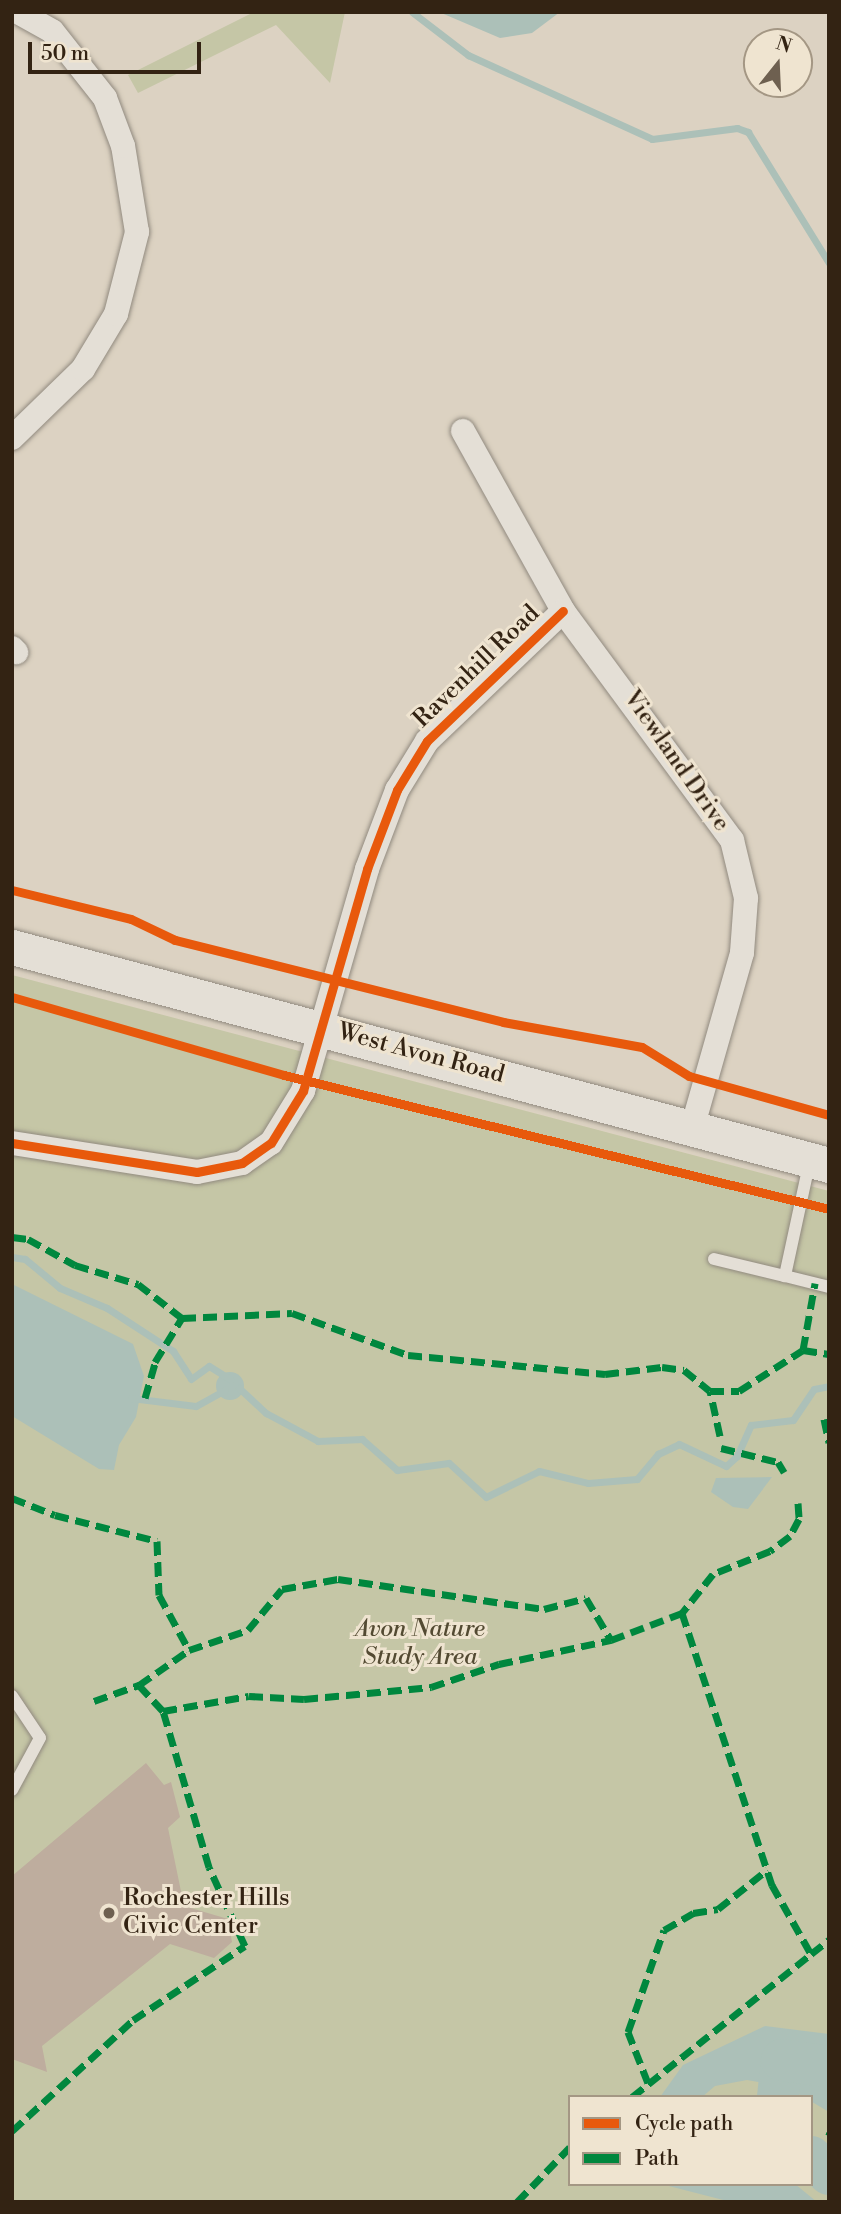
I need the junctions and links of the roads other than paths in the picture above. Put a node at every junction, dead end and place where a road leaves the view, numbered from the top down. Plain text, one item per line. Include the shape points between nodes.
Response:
1 (18, 12) edge
2 (463, 431) dead end
3 (12, 438) edge
4 (563, 611) junction
5 (12, 947) edge
6 (321, 1027) junction
7 (692, 1129) junction
8 (12, 1143) edge
9 (819, 1163) edge
10 (714, 1259) dead end
11 (785, 1276) junction
12 (829, 1287) edge
13 (12, 1696) edge
14 (12, 1790) edge

1 - 3 street via 52,31 106,98 129,170 137,233 116,314 83,369
2 - 4 street, Viewland Drive
4 - 6 street, Ravenhill Road via 443,724 397,790
4 - 7 street, Viewland Drive via 732,840 746,898 742,953
5 - 6 street, West Avon Road
6 - 7 street, West Avon Road
6 - 8 street, Ravenhill Road via 294,1110 271,1143 242,1163 179,1171
7 - 9 street, West Avon Road
9 - 11 lane
10 - 11 lane
11 - 12 lane
13 - 14 lane via 40,1738

